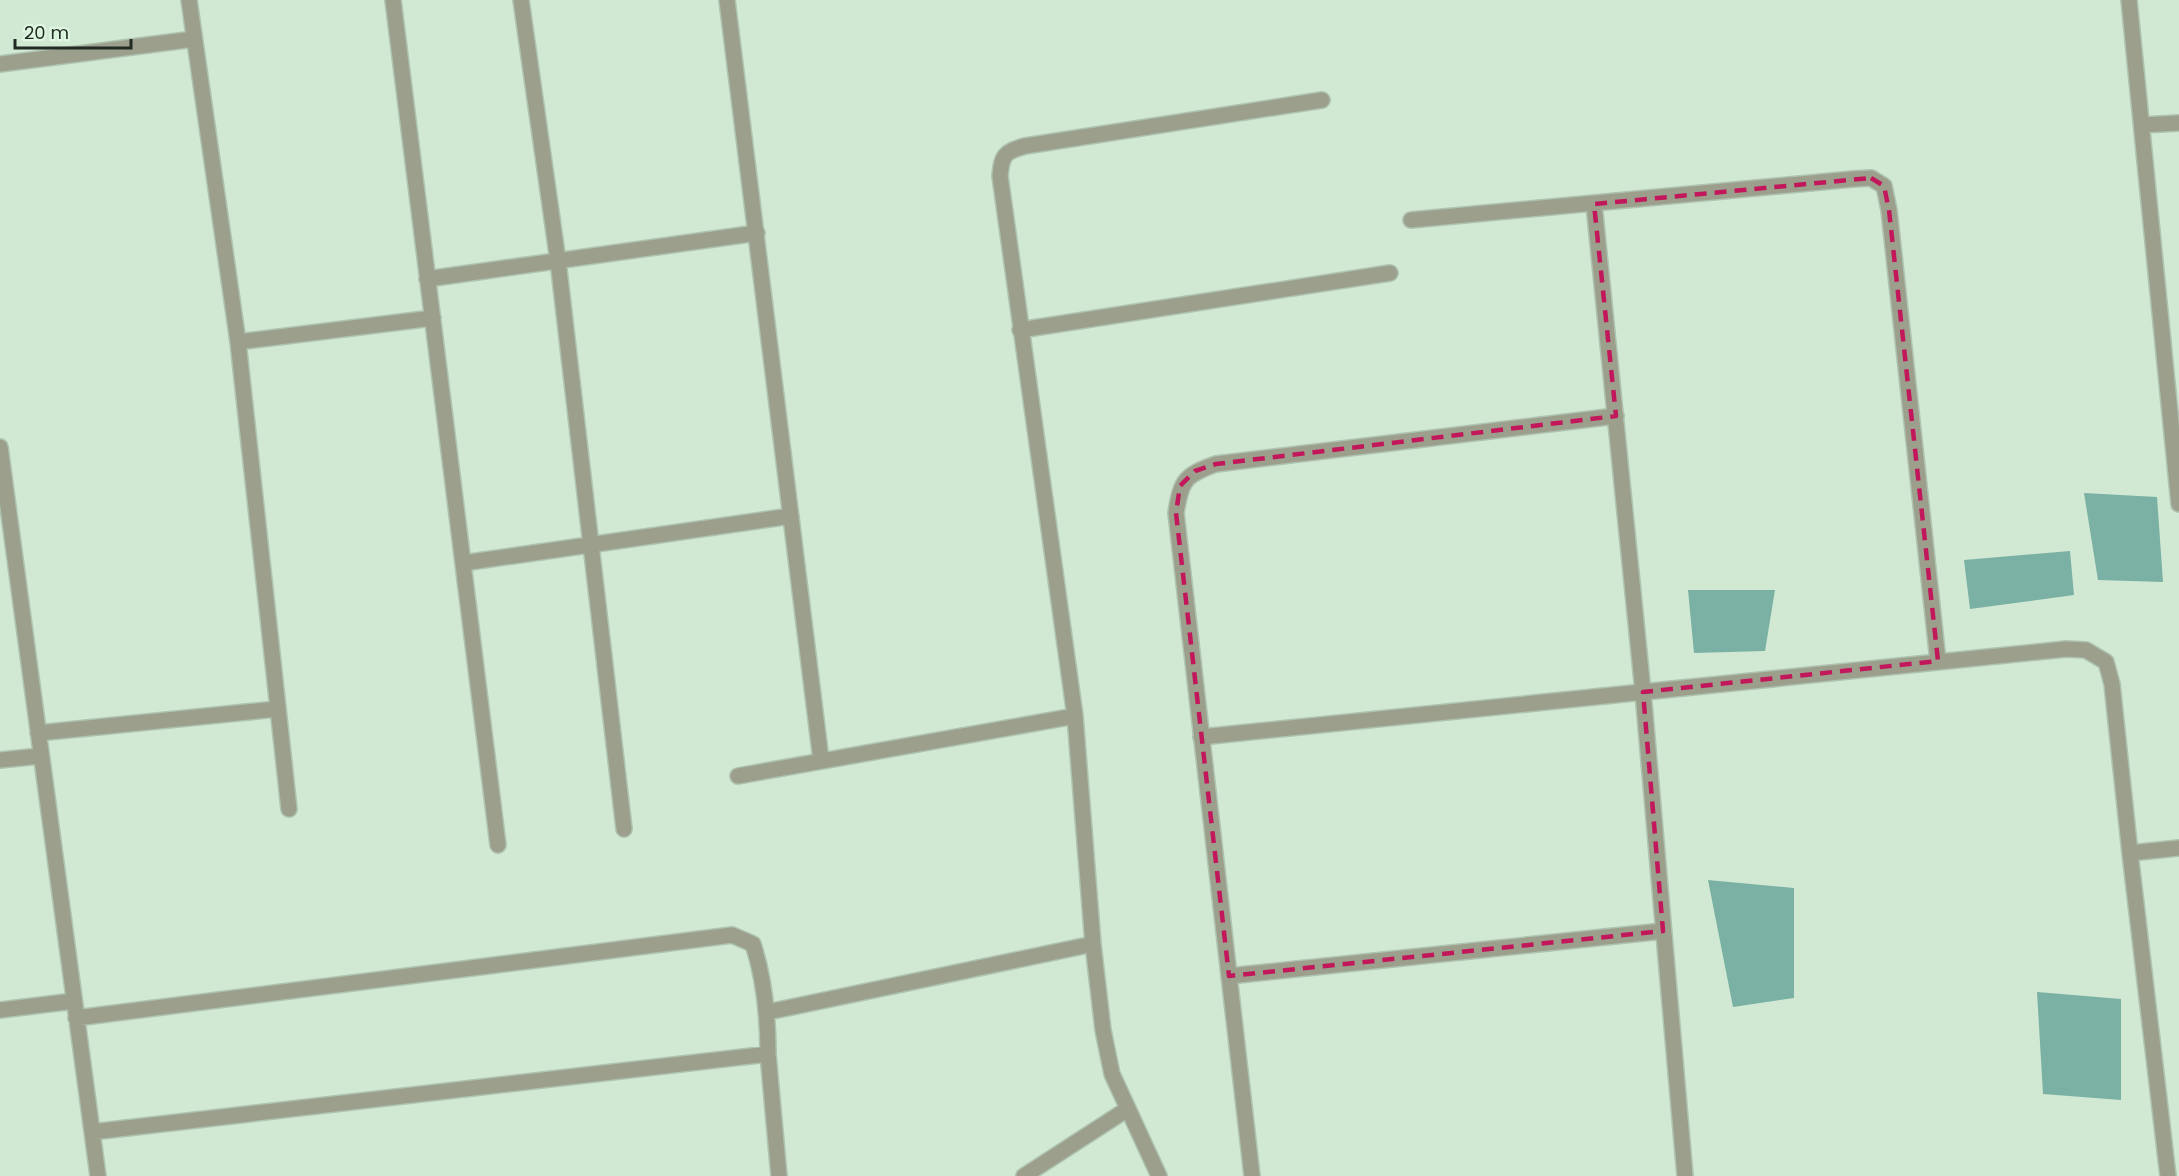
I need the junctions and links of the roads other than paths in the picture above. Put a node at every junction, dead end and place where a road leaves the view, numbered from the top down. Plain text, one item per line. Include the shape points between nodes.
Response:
1 (189, 0) edge
2 (393, 0) edge
3 (521, 0) edge
4 (727, 0) edge
5 (2129, 0) edge
6 (194, 39) junction
7 (0, 64) edge
8 (1322, 100) dead end
9 (2179, 123) edge
10 (2142, 124) junction
11 (1594, 204) junction
12 (1411, 220) dead end
13 (757, 233) junction
14 (558, 261) junction
15 (1390, 273) dead end
16 (428, 279) junction
17 (433, 318) junction
18 (1020, 330) junction
19 (238, 342) junction
20 (1616, 416) junction
21 (0, 447) edge
22 (2179, 504) edge
23 (791, 516) junction
24 (591, 545) junction
25 (463, 563) junction
26 (1938, 661) junction
27 (1643, 692) junction
28 (277, 709) junction
29 (1076, 716) junction
30 (38, 733) junction
31 (1201, 737) junction
32 (40, 756) junction
33 (0, 760) edge
34 (821, 760) junction
35 (738, 776) dead end
36 (289, 809) dead end
37 (624, 829) dead end
38 (498, 845) dead end
39 (2179, 848) edge
40 (2130, 853) junction
41 (1664, 931) junction
42 (1093, 944) junction
43 (1229, 976) junction
44 (74, 1001) junction
45 (0, 1010) edge
46 (768, 1011) junction
47 (76, 1018) junction
48 (768, 1054) junction
49 (1126, 1110) junction
50 (92, 1132) junction
51 (98, 1176) edge
52 (779, 1176) edge
53 (1024, 1176) edge
54 (1159, 1176) edge
55 (1252, 1176) edge
56 (1685, 1176) edge
57 (2168, 1176) edge

1 - 6 street
2 - 16 street
3 - 14 street
4 - 13 street
5 - 10 street
6 - 7 street
6 - 19 street
8 - 18 street via 1010,150 1001,159 1000,176
9 - 10 street
10 - 22 street
11 - 12 street
11 - 20 street
11 - 26 street via 1853,179 1871,178 1884,186
13 - 14 street
13 - 23 street
14 - 16 street
14 - 24 street
15 - 18 street
16 - 17 street
17 - 19 street
17 - 25 street
18 - 29 street
19 - 28 street
20 - 27 street
20 - 31 street via 1216,464 1195,471 1180,486 1176,513
21 - 30 street
23 - 24 street
23 - 34 street
24 - 25 street
24 - 37 street
25 - 38 street
26 - 27 street
26 - 40 street via 2066,649 2086,650 2106,662 2112,684
27 - 31 street
27 - 41 street
28 - 30 street
28 - 36 street
29 - 34 street
29 - 42 street
30 - 32 street
31 - 43 street
32 - 33 street
32 - 44 street
34 - 35 street
39 - 40 street
40 - 57 street
41 - 43 street
41 - 56 street
42 - 46 street
42 - 49 street via 1103,1030 1112,1074
43 - 55 street
44 - 45 street
44 - 47 street
46 - 47 street via 753,945 732,935
46 - 48 street
47 - 50 street
48 - 50 street
48 - 52 street
49 - 53 street
49 - 54 street
50 - 51 street

